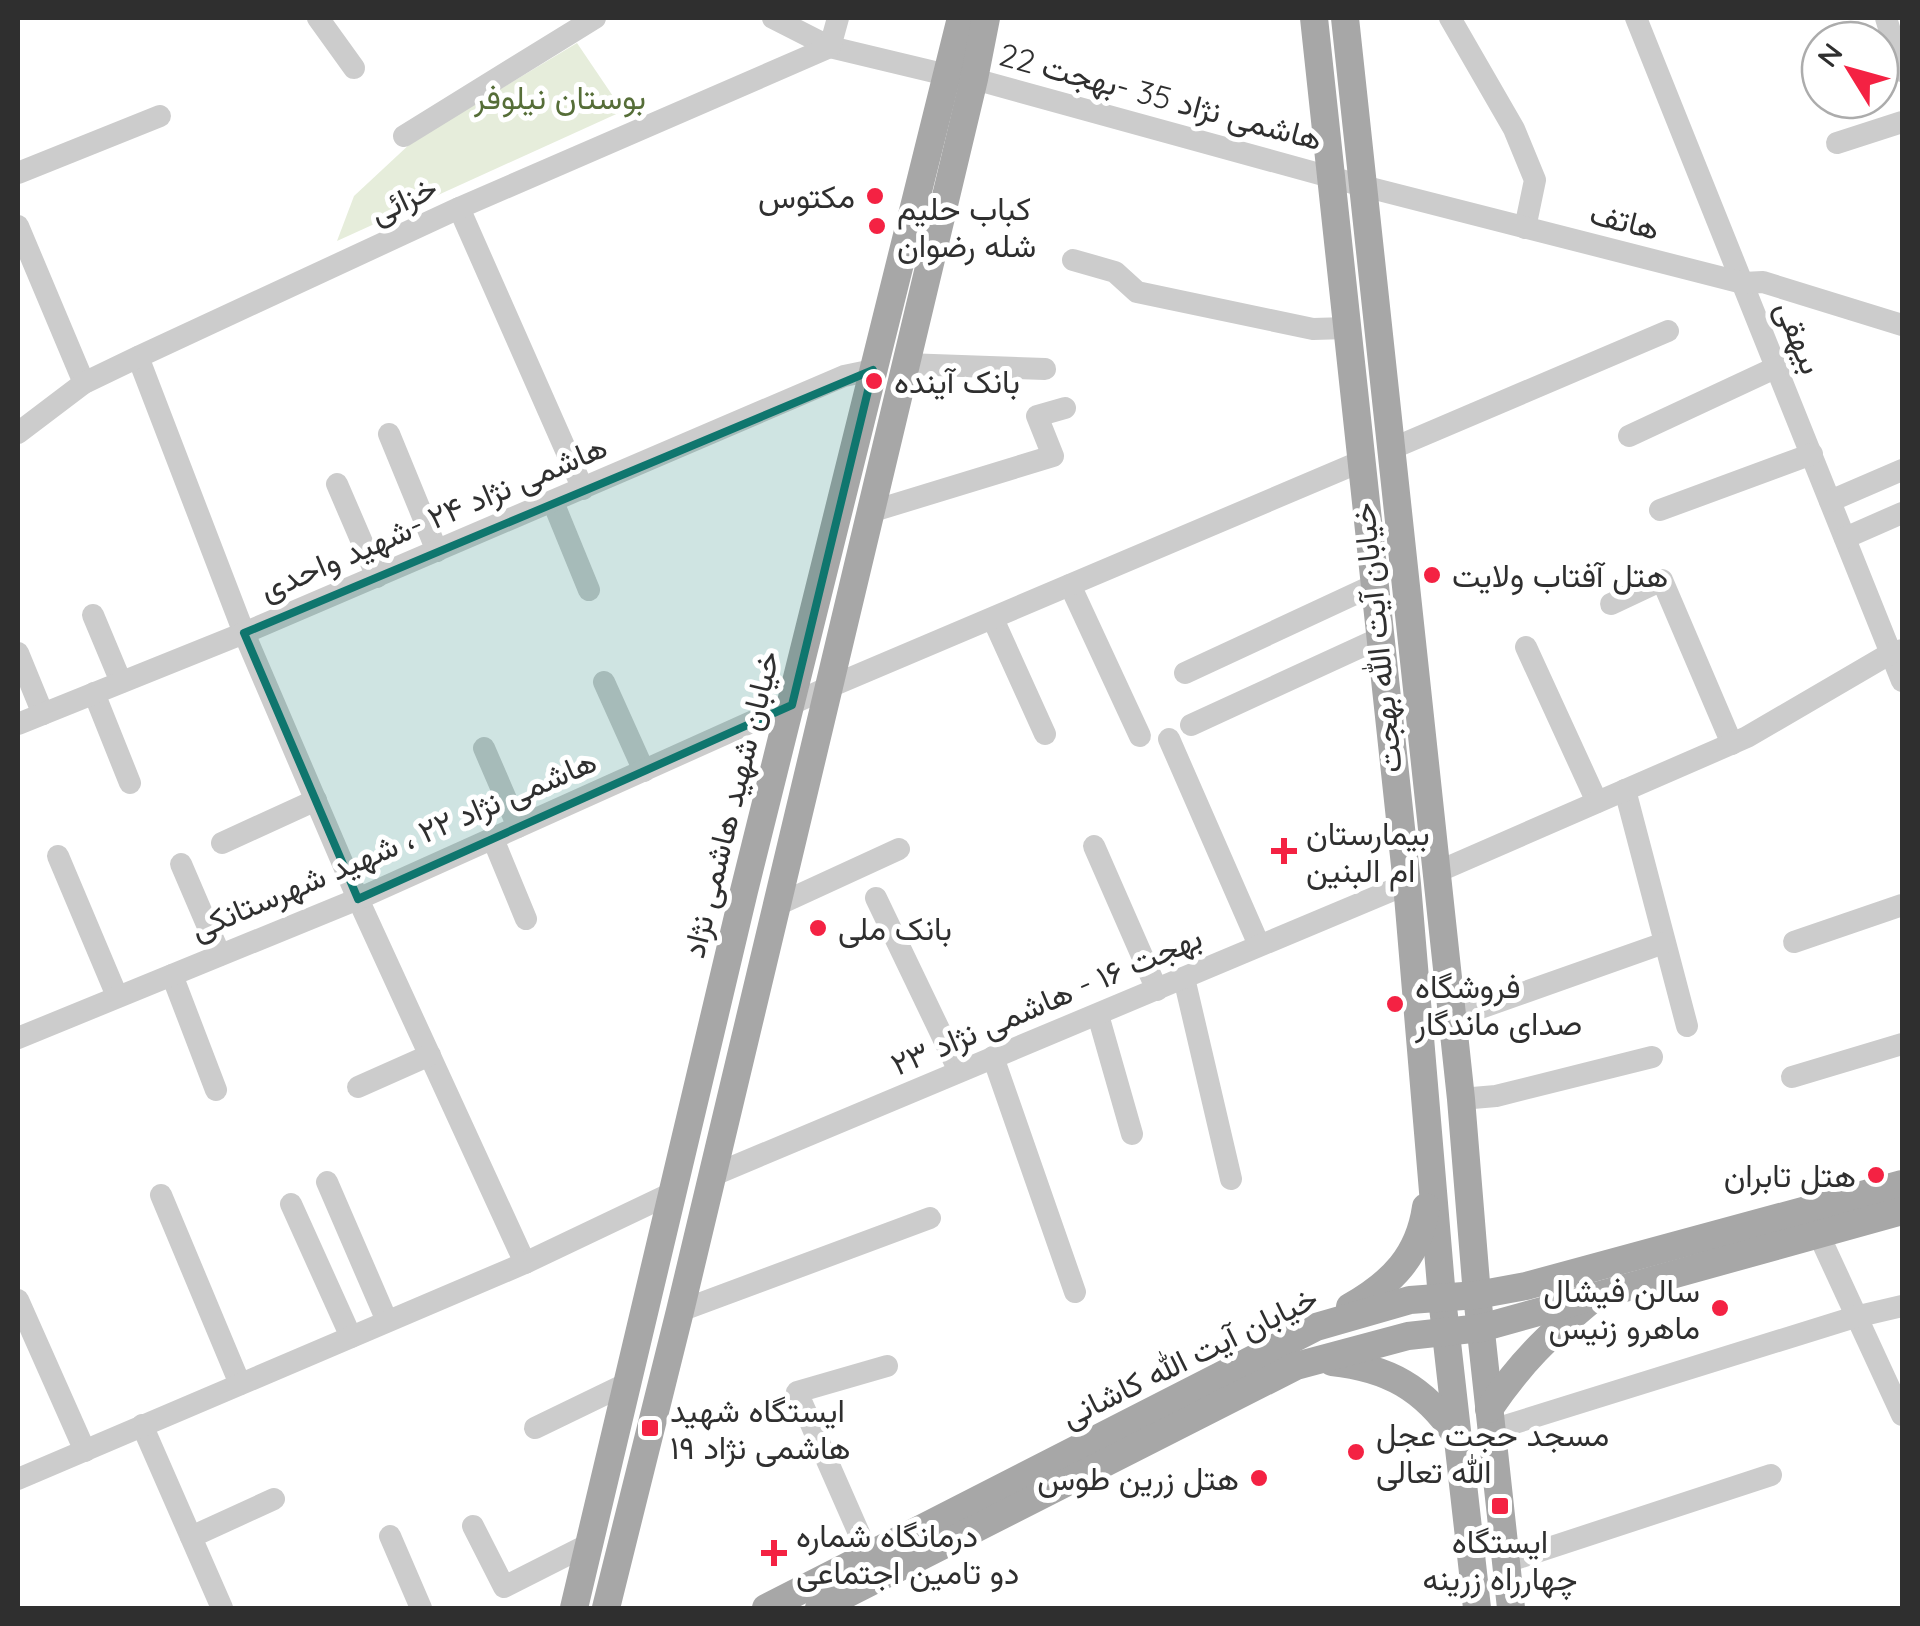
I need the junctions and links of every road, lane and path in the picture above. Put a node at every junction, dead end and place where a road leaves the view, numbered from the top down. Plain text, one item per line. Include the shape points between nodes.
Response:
1 (318, 18) edge
2 (596, 18) edge
3 (773, 18) edge
4 (838, 18) edge
5 (961, 18) edge
6 (986, 18) edge
7 (1314, 18) edge
8 (1345, 18) edge
9 (1450, 18) edge
10 (1636, 18) edge
11 (1886, 18) edge
12 (830, 47) junction
13 (354, 68) dead end
14 (1902, 71) edge
15 (961, 77) junction
16 (160, 116) dead end
17 (1902, 122) edge
18 (404, 136) dead end
19 (1837, 143) dead end
20 (18, 173) edge
21 (1331, 177) junction
22 (1363, 186) junction
23 (459, 208) junction
24 (18, 226) edge
25 (1525, 228) junction
26 (1073, 260) dead end
27 (27, 277) edge
28 (1743, 283) junction
29 (1902, 325) edge
30 (1347, 328) junction
31 (1668, 332) dead end
32 (138, 357) junction
33 (906, 364) junction
34 (1777, 368) junction
35 (1045, 369) dead end
36 (873, 370) junction
37 (84, 383) junction
38 (1066, 408) dead end
39 (18, 433) edge
40 (389, 434) dead end
41 (1629, 436) dead end
42 (1391, 449) junction
43 (1812, 454) junction
44 (1362, 461) junction
45 (1902, 470) edge
46 (337, 484) dead end
47 (584, 489) junction
48 (1830, 501) junction
49 (552, 502) junction
50 (1660, 510) dead end
51 (870, 512) junction
52 (1902, 513) edge
53 (1845, 538) junction
54 (438, 551) junction
55 (377, 576) junction
56 (1070, 585) junction
57 (1372, 586) junction
58 (589, 590) dead end
59 (1611, 604) dead end
60 (92, 616) dead end
61 (993, 619) junction
62 (244, 633) junction
63 (1378, 639) junction
64 (1526, 647) dead end
65 (1897, 651) edge
66 (18, 653) edge
67 (1185, 673) dead end
68 (1902, 681) edge
69 (120, 682) junction
70 (604, 682) dead end
71 (827, 688) junction
72 (94, 693) junction
73 (792, 705) junction
74 (43, 714) junction
75 (18, 724) edge
76 (1191, 725) dead end
77 (1045, 734) dead end
78 (1140, 736) dead end
79 (1169, 739) dead end
80 (1732, 744) junction
81 (484, 748) dead end
82 (644, 771) junction
83 (130, 783) dead end
84 (1625, 790) junction
85 (316, 800) junction
86 (1597, 802) junction
87 (518, 827) junction
88 (494, 838) junction
89 (222, 843) dead end
90 (1094, 846) dead end
91 (899, 848) dead end
92 (58, 856) dead end
93 (181, 864) dead end
94 (1437, 872) junction
95 (1406, 884) junction
96 (876, 898) dead end
97 (358, 899) junction
98 (1902, 904) edge
99 (775, 906) junction
100 (526, 919) dead end
101 (1794, 942) dead end
102 (1664, 944) junction
103 (1259, 945) junction
104 (220, 955) junction
105 (172, 975) junction
106 (1184, 978) junction
107 (1158, 990) junction
108 (117, 996) junction
109 (1098, 1014) junction
110 (1452, 1018) junction
111 (1686, 1026) dead end
112 (18, 1037) edge
113 (1902, 1044) edge
114 (430, 1055) junction
115 (993, 1057) junction
116 (1652, 1057) dead end
117 (960, 1071) junction
118 (1792, 1077) dead end
119 (358, 1087) dead end
120 (216, 1090) dead end
121 (1461, 1100) junction
122 (1132, 1134) dead end
123 (1431, 1161) junction
124 (710, 1176) junction
125 (1231, 1180) dead end
126 (327, 1182) dead end
127 (1902, 1184) edge
128 (672, 1192) junction
129 (161, 1195) dead end
130 (291, 1204) dead end
131 (1902, 1210) edge
132 (930, 1218) dead end
133 (1818, 1234) junction
134 (524, 1263) junction
135 (1075, 1292) dead end
136 (1477, 1294) junction
137 (1597, 1296) junction
138 (1442, 1298) junction
139 (18, 1300) edge
140 (1902, 1306) edge
141 (680, 1311) junction
142 (1855, 1317) junction
143 (388, 1321) junction
144 (1316, 1327) junction
145 (1481, 1328) junction
146 (1447, 1330) junction
147 (350, 1337) junction
148 (887, 1366) dead end
149 (1296, 1366) junction
150 (628, 1382) junction
151 (240, 1384) junction
152 (1902, 1415) edge
153 (1491, 1419) junction
154 (142, 1425) junction
155 (536, 1428) dead end
156 (1456, 1435) junction
157 (85, 1451) junction
158 (1770, 1475) dead end
159 (18, 1479) edge
160 (274, 1499) dead end
161 (473, 1526) dead end
162 (390, 1536) dead end
163 (191, 1537) junction
164 (591, 1543) junction
165 (869, 1556) junction
166 (1506, 1562) junction
167 (222, 1608) edge
168 (421, 1608) edge
169 (574, 1608) edge
170 (606, 1608) edge
171 (766, 1608) edge
172 (819, 1608) edge
173 (1477, 1608) edge
174 (1511, 1608) edge

1 - 13 street
2 - 18 street
3 - 12 street, هاشمی نژاد 35 -بهجت 22
4 - 12 street
5 - 15 main road, خیابان شهید هاشمی نژاد
6 - 15 main road
7 - 21 main road, خیابان آیت الله بهجت
8 - 22 main road, خیابان آیت الله بهجت
9 - 25 street via 1514,129 1535,180
10 - 28 street, بیهقی
11 - 14 street
12 - 15 street, هاشمی نژاد 35 -بهجت 22
12 - 23 street, خزائی
15 - 21 street, هاشمی نژاد 35 -بهجت 22
15 - 33 main road, خیابان شهید هاشمی نژاد
15 - 36 main road, خیابان شهید هاشمی نژاد
16 - 20 street
17 - 19 street
21 - 22 street, هاتف
21 - 30 main road, خیابان آیت الله بهجت
22 - 25 street, هاتف
22 - 42 main road, خیابان آیت الله بهجت
23 - 32 street, خزائی
23 - 47 street
24 - 27 street
25 - 28 street, هاتف
26 - 30 street via 1114,272 1136,292 1313,329
27 - 37 street
28 - 29 street, هاتف via 1762,282
28 - 34 street, بیهقی
30 - 44 main road, خیابان آیت الله بهجت
31 - 42 street
32 - 37 street, خزائی
32 - 62 street
33 - 35 street
33 - 51 main road, خیابان شهید هاشمی نژاد
34 - 41 street
34 - 43 street, بیهقی
36 - 47 street, هاشمی نژاد ۲۴ -شهید واحدی via 844,376
36 - 73 main road, خیابان شهید هاشمی نژاد
37 - 39 street, خزائی
38 - 51 street via 1038,416 1053,456
40 - 54 street
42 - 94 main road, خیابان آیت الله بهجت
43 - 48 street, بیهقی
43 - 50 street
44 - 56 street, هاشمی نژاد ۲۲ ، شهید شهرستانکی
44 - 57 main road, خیابان آیت الله بهجت
45 - 48 street
46 - 55 street
47 - 49 street, هاشمی نژاد ۲۴ -شهید واحدی
48 - 53 street, بیهقی
49 - 54 street, هاشمی نژاد ۲۴ -شهید واحدی
49 - 58 street
51 - 71 main road, خیابان شهید هاشمی نژاد
52 - 53 street
53 - 65 street, بیهقی
54 - 55 street, هاشمی نژاد ۲۴ -شهید واحدی
55 - 62 street, هاشمی نژاد ۲۴ -شهید واحدی
56 - 61 street, هاشمی نژاد ۲۲ ، شهید شهرستانکی
56 - 78 street
57 - 63 main road, خیابان آیت الله بهجت
57 - 67 street
59 - 80 street via 1662,580
60 - 69 street
61 - 71 street, هاشمی نژاد ۲۲ ، شهید شهرستانکی
61 - 77 street
62 - 69 street, هاشمی نژاد ۲۴ -شهید واحدی
62 - 85 street
63 - 76 street
63 - 95 main road, خیابان آیت الله بهجت
64 - 86 street
65 - 68 street, بیهقی
65 - 80 street
66 - 74 street
69 - 72 street, هاشمی نژاد ۲۴ -شهید واحدی
70 - 82 street
71 - 73 street, هاشمی نژاد ۲۲ ، شهید شهرستانکی
71 - 99 main road, خیابان شهید هاشمی نژاد
72 - 74 street, هاشمی نژاد ۲۴ -شهید واحدی
72 - 83 street
73 - 82 street, هاشمی نژاد ۲۲ ، شهید شهرستانکی
73 - 128 main road, خیابان شهید هاشمی نژاد
74 - 75 street, هاشمی نژاد ۲۴ -شهید واحدی
79 - 103 street
80 - 84 street
81 - 87 street
82 - 87 street, هاشمی نژاد ۲۲ ، شهید شهرستانکی
84 - 86 street
84 - 102 street
85 - 89 street
85 - 97 street
86 - 94 street
87 - 88 street, هاشمی نژاد ۲۲ ، شهید شهرستانکی
88 - 97 street, هاشمی نژاد ۲۲ ، شهید شهرستانکی
88 - 100 street
90 - 107 street
91 - 99 street
92 - 108 street
93 - 104 street
94 - 110 main road, خیابان آیت الله بهجت
95 - 103 street, بهجت ۱۶ - هاشمی نژاد ۲۳
95 - 123 main road, خیابان آیت الله بهجت
96 - 117 street
97 - 104 street, هاشمی نژاد ۲۲ ، شهید شهرستانکی
97 - 114 street
98 - 101 street
99 - 124 main road, خیابان شهید هاشمی نژاد
102 - 110 street
102 - 111 street
103 - 106 street, بهجت ۱۶ - هاشمی نژاد ۲۳
104 - 105 street, هاشمی نژاد ۲۲ ، شهید شهرستانکی
105 - 108 street, هاشمی نژاد ۲۲ ، شهید شهرستانکی
105 - 120 street
106 - 107 street, بهجت ۱۶ - هاشمی نژاد ۲۳
106 - 125 street
107 - 109 street, بهجت ۱۶ - هاشمی نژاد ۲۳
108 - 112 street, هاشمی نژاد ۲۲ ، شهید شهرستانکی
109 - 115 street, بهجت ۱۶ - هاشمی نژاد ۲۳
109 - 122 street
110 - 121 main road, خیابان آیت الله بهجت
113 - 118 street
114 - 119 street
114 - 134 street
115 - 117 street, بهجت ۱۶ - هاشمی نژاد ۲۳
115 - 135 street
116 - 121 street
117 - 124 street, بهجت ۱۶ - هاشمی نژاد ۲۳
121 - 136 main road, خیابان آیت الله بهجت
123 - 138 main road, خیابان آیت الله بهجت
123 - 144 main road via 1422,1229 1409,1259 1388,1282
124 - 141 main road, خیابان شهید هاشمی نژاد
126 - 143 street
127 - 136 main road, خیابان آیت الله کاشانی
128 - 134 street
128 - 150 main road, خیابان شهید هاشمی نژاد
129 - 151 street
130 - 147 street
131 - 133 main road, خیابان آیت الله کاشانی
132 - 141 street
133 - 137 main road, خیابان آیت الله کاشانی
133 - 142 street
134 - 143 street
136 - 138 main road, خیابان آیت الله کاشانی
136 - 145 main road, خیابان آیت الله بهجت
137 - 145 main road, خیابان آیت الله کاشانی
137 - 153 main road via 1518,1366
138 - 144 main road, خیابان آیت الله کاشانی via 1410,1300
138 - 146 main road, خیابان آیت الله بهجت
139 - 157 street
140 - 142 street
141 - 170 main road, خیابان شهید هاشمی نژاد
142 - 152 street
142 - 153 street
143 - 147 street
144 - 165 main road, خیابان آیت الله کاشانی
145 - 146 main road, خیابان آیت الله کاشانی
145 - 153 main road, خیابان آیت الله بهجت
146 - 149 main road, خیابان آیت الله کاشانی
146 - 156 main road, خیابان آیت الله بهجت
147 - 151 street
148 - 165 street via 798,1392
149 - 156 main road via 1367,1366 1412,1387
149 - 172 main road, خیابان آیت الله کاشانی
150 - 155 street
150 - 164 main road, خیابان شهید هاشمی نژاد
151 - 154 street
153 - 166 main road, خیابان آیت الله بهجت
154 - 157 street
154 - 163 street
156 - 173 main road, خیابان آیت الله بهجت
157 - 159 street
158 - 166 street
160 - 163 street
161 - 164 street via 504,1587
162 - 168 street
163 - 167 street
164 - 169 main road, خیابان شهید هاشمی نژاد
165 - 171 main road, خیابان آیت الله کاشانی
166 - 174 main road, خیابان آیت الله بهجت

